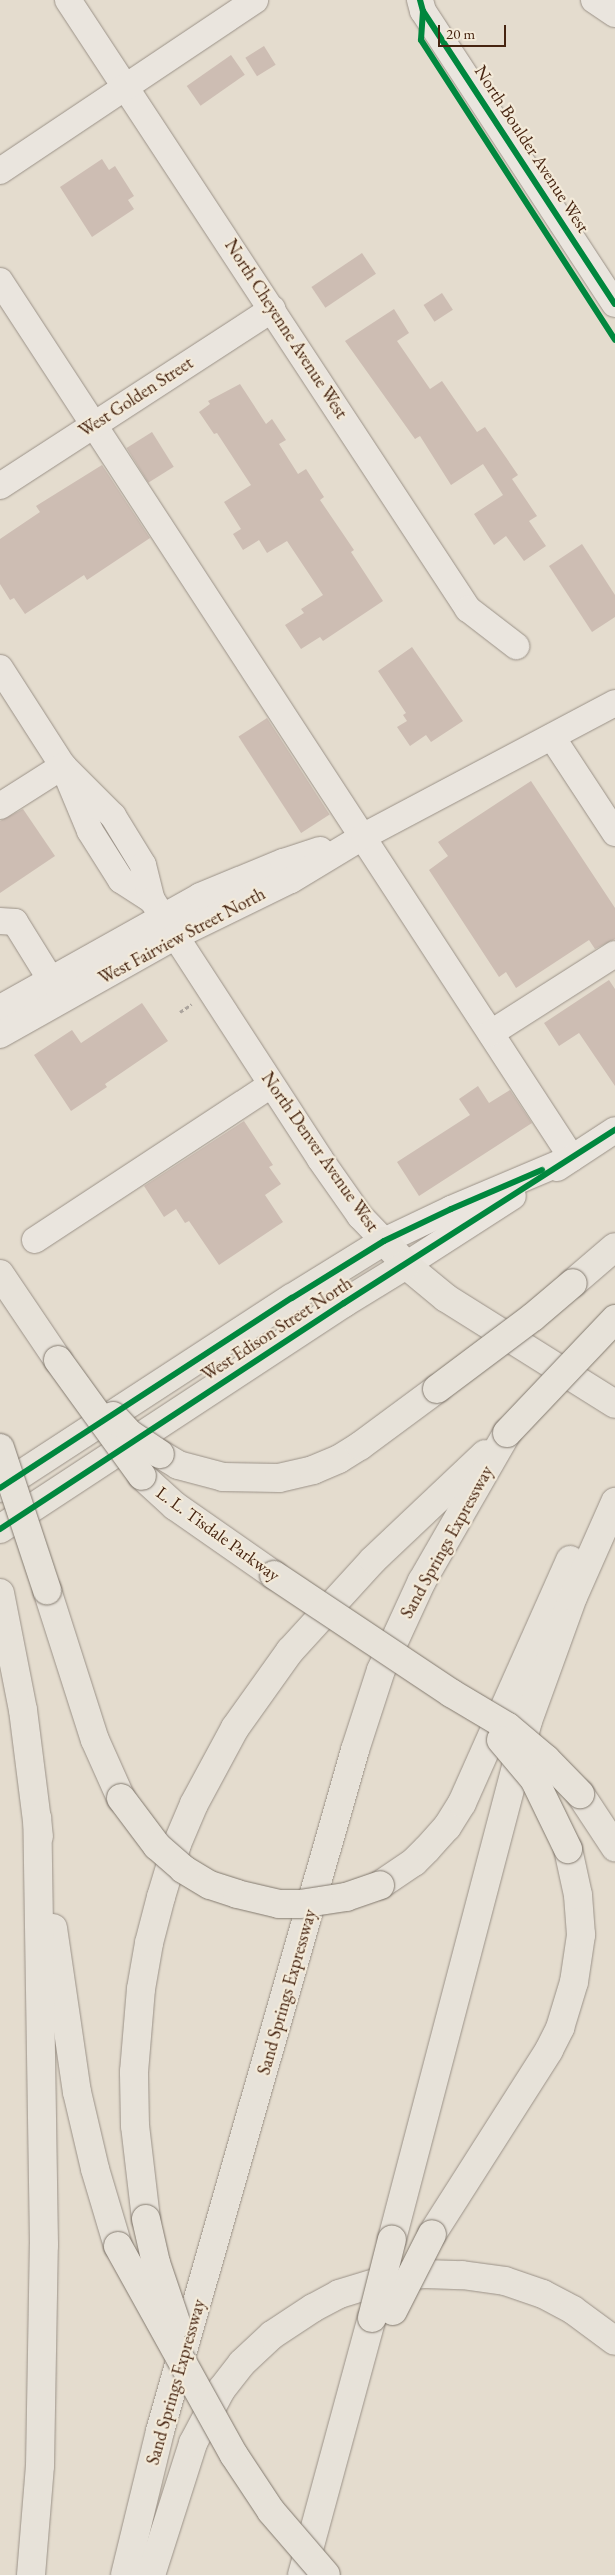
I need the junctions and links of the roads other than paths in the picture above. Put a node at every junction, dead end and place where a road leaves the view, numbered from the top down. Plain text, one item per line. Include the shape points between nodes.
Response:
1 (68, 0) edge
2 (255, 0) edge
3 (594, 0) edge
4 (419, 4) edge
5 (615, 14) edge
6 (127, 86) junction
7 (0, 171) edge
8 (0, 281) edge
9 (615, 304) edge
10 (272, 309) junction
11 (94, 424) junction
12 (0, 486) edge
13 (516, 646) dead end
14 (0, 668) edge
15 (615, 703) edge
16 (552, 737) junction
17 (63, 766) junction
18 (0, 806) edge
19 (615, 833) edge
20 (364, 836) junction
21 (164, 917) junction
22 (0, 921) edge
23 (615, 954) edge
24 (51, 980) junction
25 (0, 1008) edge
26 (491, 1033) junction
27 (0, 1035) edge
28 (271, 1085) junction
29 (615, 1130) edge
30 (572, 1158) junction
31 (36, 1240) dead end
32 (384, 1241) junction
33 (615, 1247) edge
34 (406, 1265) junction
35 (0, 1274) edge
36 (615, 1319) edge
37 (58, 1360) junction
38 (615, 1404) edge
39 (508, 1433) junction
40 (0, 1448) edge
41 (0, 1488) edge
42 (615, 1493) edge
43 (615, 1502) edge
44 (0, 1528) edge
45 (2, 1603) edge
46 (451, 1693) junction
47 (36, 1818) junction
48 (615, 1847) edge
49 (382, 2314) junction
50 (615, 2341) edge
51 (234, 2455) junction
52 (31, 2575) edge
53 (125, 2575) edge
54 (151, 2575) edge
55 (302, 2575) edge
56 (326, 2575) edge

1 - 6 street, North Cheyenne Avenue West
2 - 6 street
3 - 5 street
4 - 9 street, North Boulder Avenue West
6 - 7 street
6 - 10 street, North Cheyenne Avenue West
8 - 11 street
10 - 11 street, West Golden Street
10 - 13 street, North Cheyenne Avenue West via 468,609
11 - 12 street, West Golden Street
11 - 20 street
14 - 17 street, North Denver Avenue West
15 - 16 street, West Fairview Street North
16 - 19 street
16 - 20 street, West Fairview Street North
17 - 18 street
17 - 21 street, North Denver Avenue West via 113,816 143,865
20 - 21 street, West Fairview Street North via 283,862 200,896
20 - 26 street
21 - 24 street, West Fairview Street North
21 - 27 street, West Fairview Street North
21 - 28 street, North Denver Avenue West
22 - 24 street via 15,922
23 - 26 street
24 - 25 street, West Fairview Street North
26 - 30 street
28 - 31 street
28 - 32 street, North Denver Avenue West via 360,1216
29 - 30 street, West Edison Street North
30 - 32 street, West Edison Street North
30 - 34 street, West Edison Street North
32 - 34 main road, North Denver Avenue West
32 - 41 main road, West Edison Street North
33 - 37 main road, bridge via 533,1317 360,1446 313,1470 279,1478 223,1477 178,1464 130,1434
34 - 38 main road, North Denver Avenue West via 446,1298
34 - 44 main road, West Edison Street North
35 - 37 main road, L. L. Tisdale Parkway
36 - 39 main road, bridge
37 - 46 main road, L. L. Tisdale Parkway, bridge via 142,1476 176,1506
39 - 51 main road, bridge via 373,1560 290,1651 235,1728 194,1804 177,1844 161,1897 141,1989 134,2063 135,2126 146,2219 172,2311
39 - 53 main road, Sand Springs Expressway via 422,1580 381,1670 355,1750 163,2422
40 - 42 main road, bridge via 95,1740 121,1798 158,1846 183,1869 210,1885 279,1904 346,1897 380,1885 420,1856 446,1827 462,1803 566,1566
43 - 49 main road, bridge via 573,1597 528,1721 392,2239
45 - 47 main road via 22,1710
46 - 48 main road, bridge via 508,1727 546,1759 580,1794
46 - 49 main road, bridge via 508,1747 534,1778 568,1849 578,1895 581,1935 574,1982 560,2028 549,2050
47 - 51 main road, bridge via 77,2092 118,2246
47 - 52 main road via 44,2245 40,2466
49 - 55 main road via 354,2387
50 - 54 main road via 573,2310 543,2294 505,2281 462,2275 398,2276 339,2294 272,2335 242,2363 221,2390 193,2444
51 - 56 main road, bridge via 271,2511

